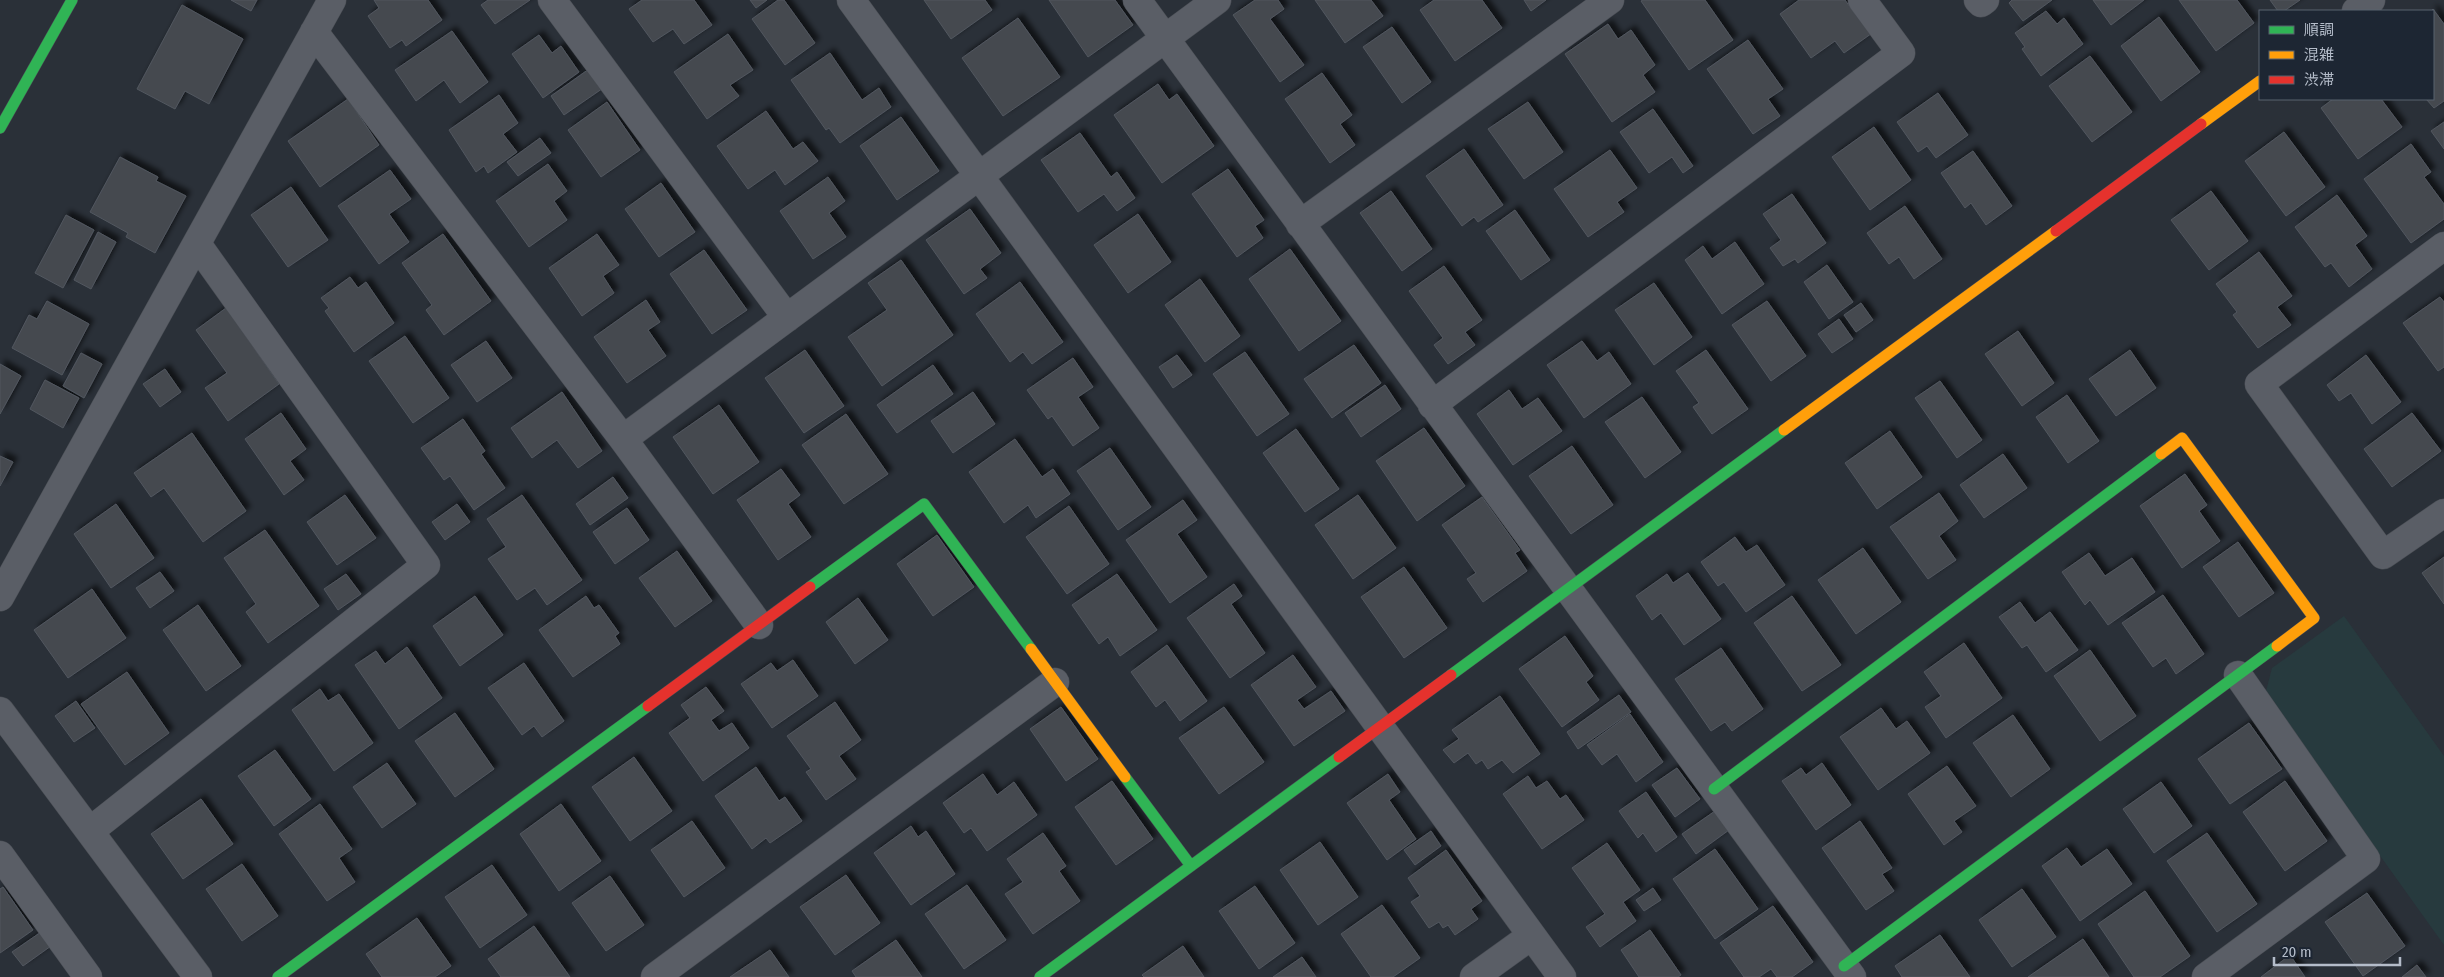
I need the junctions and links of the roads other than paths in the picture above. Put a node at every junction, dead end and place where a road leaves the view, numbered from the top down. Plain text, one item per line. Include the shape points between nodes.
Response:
1 (72, 0) edge
2 (332, 0) edge
3 (552, 0) edge
4 (851, 0) edge
5 (1137, 0) edge
6 (1217, 0) edge
7 (1610, 0) edge
8 (1862, 0) edge
9 (1978, 0) edge
10 (1985, 0) edge
11 (2371, 0) edge
12 (2357, 10) edge
13 (314, 32) junction
14 (1165, 38) junction
15 (2259, 82) edge
16 (0, 128) edge
17 (979, 176) junction
18 (1300, 224) junction
19 (197, 244) junction
20 (2444, 246) edge
21 (787, 318) junction
22 (1432, 405) junction
23 (622, 439) junction
24 (2444, 513) edge
25 (1568, 589) junction
26 (0, 597) edge
27 (759, 625) junction
28 (2238, 675) junction
29 (1055, 682) junction
30 (0, 711) edge
31 (1380, 728) junction
32 (1714, 789) junction
33 (90, 830) junction
34 (0, 855) edge
35 (1191, 866) junction
36 (1531, 936) junction
37 (1848, 972) edge
38 (88, 977) edge
39 (198, 977) edge
40 (278, 977) edge
41 (655, 977) edge
42 (1040, 977) edge
43 (1474, 977) edge
44 (1562, 977) edge
45 (2206, 977) edge

1 - 16 street
2 - 13 street
3 - 21 street
4 - 17 street
5 - 14 street
6 - 14 street
7 - 18 street
8 - 22 street via 1901,53
9 - 10 street via 1981,3
11 - 12 street
13 - 19 street
13 - 23 street
14 - 17 street
14 - 18 street
15 - 25 street
17 - 21 street
17 - 31 street
18 - 22 street
19 - 26 street
19 - 33 street via 426,565
20 - 24 street via 2259,384 2383,555
21 - 23 street
22 - 25 street
23 - 27 street
25 - 31 street
25 - 32 street
27 - 29 street via 924,504
27 - 40 street
28 - 32 street via 2314,618 2182,438
28 - 37 street
28 - 45 street via 2366,859
29 - 35 street
29 - 41 street
30 - 33 street
31 - 35 street
31 - 36 street
32 - 37 street
33 - 39 street
34 - 38 street
35 - 42 street
36 - 43 street
36 - 44 street

